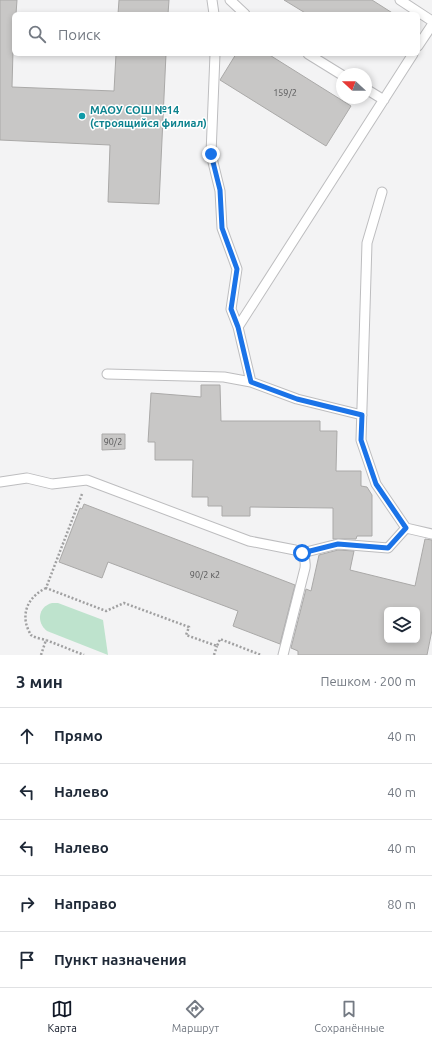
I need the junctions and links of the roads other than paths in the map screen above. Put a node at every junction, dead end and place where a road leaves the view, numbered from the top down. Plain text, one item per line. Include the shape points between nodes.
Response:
1 (212, 0) edge
2 (230, 0) edge
3 (400, 0) edge
4 (214, 12) edge
5 (243, 12) edge
6 (418, 12) edge
7 (420, 13) edge
8 (432, 21) edge
9 (432, 25) edge
10 (420, 43) edge
11 (215, 56) edge
12 (311, 56) edge
13 (412, 56) edge
14 (336, 71) edge
15 (372, 93) edge
16 (384, 100) junction
17 (382, 192) dead end
18 (238, 327) junction
19 (107, 374) dead end
20 (251, 382) junction
21 (362, 415) junction
22 (0, 482) edge
23 (406, 528) junction
24 (432, 534) edge
25 (302, 553) junction
26 (283, 655) edge

1 - 4 lane
2 - 5 lane
3 - 6 lane
7 - 8 lane
9 - 10 lane
11 - 18 lane via 211,154 220,190 222,228 237,269 231,309
12 - 14 lane
13 - 16 lane
15 - 16 lane
16 - 18 lane
17 - 21 lane via 367,243
18 - 20 lane
19 - 20 lane via 224,377
20 - 21 lane via 297,399
21 - 23 lane via 361,440 376,484
22 - 25 lane via 27,478 52,484 87,480 249,541
23 - 24 lane
23 - 25 lane via 388,548 338,544
25 - 26 lane via 306,560 305,568

